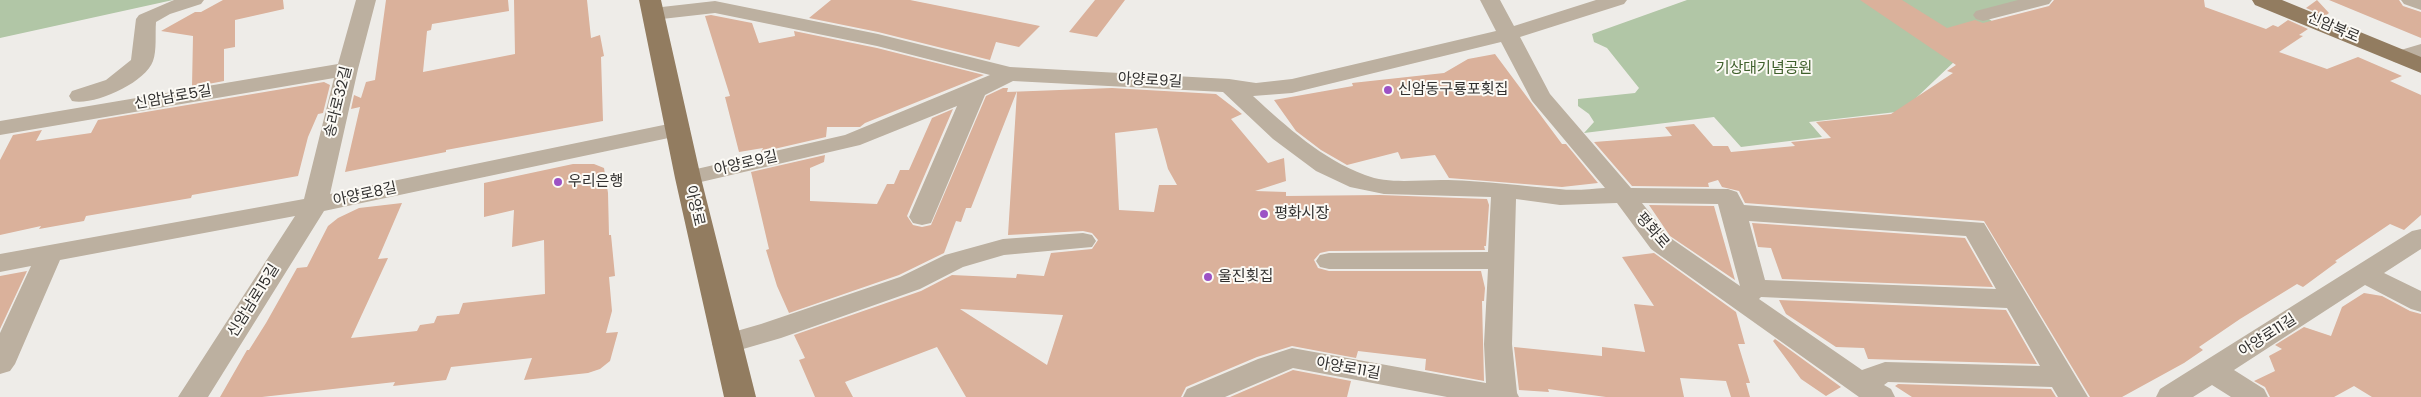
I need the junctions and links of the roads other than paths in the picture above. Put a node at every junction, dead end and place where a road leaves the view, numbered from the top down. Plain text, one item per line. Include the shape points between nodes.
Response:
1 (194, 0) edge
2 (366, 0) edge
3 (1490, 0) edge
4 (1617, 0) edge
5 (2042, 0) edge
6 (2263, 0) edge
7 (2411, 0) edge
8 (712, 4) edge
9 (2421, 4) edge
10 (652, 7) edge
11 (1983, 14) dead end
12 (1509, 34) junction
13 (2415, 58) edge
14 (347, 69) junction
15 (1010, 74) junction
16 (1229, 86) junction
17 (975, 91) junction
18 (80, 96) dead end
19 (0, 128) edge
20 (678, 129) junction
21 (688, 178) junction
22 (1504, 192) junction
23 (1624, 195) junction
24 (315, 205) junction
25 (1734, 212) junction
26 (922, 217) dead end
27 (2421, 237) edge
28 (1083, 241) dead end
29 (50, 254) junction
30 (1501, 260) junction
31 (1329, 261) dead end
32 (0, 263) edge
33 (2364, 273) junction
34 (1748, 294) junction
35 (2016, 299) junction
36 (2421, 303) edge
37 (726, 344) junction
38 (0, 364) edge
39 (2213, 371) junction
40 (2067, 387) edge
41 (1870, 390) edge
42 (193, 397) edge
43 (740, 397) edge
44 (1198, 397) edge
45 (1503, 397) edge
46 (2171, 397) edge
47 (2253, 397) edge

1 - 18 street via 146,19 142,61 120,83
2 - 14 street, 송라로32길
3 - 12 street, 평화로
4 - 12 street, 아양로9길
5 - 11 street
6 - 13 main road, 신암북로
7 - 9 street
8 - 10 street, 아양로
8 - 15 street, 아양로 via 878,40
10 - 20 main road, 아양로
12 - 16 street, 아양로9길 via 1292,86 1256,90
12 - 23 street, 평화로 via 1540,96
14 - 19 street, 신암남로5길
14 - 24 street, 송라로32길
15 - 16 street, 아양로9길
15 - 17 street, 아양로9길
16 - 22 street via 1281,134 1317,160 1359,182 1384,187 1448,187
17 - 21 street, 아양로9길 via 852,140
17 - 26 street
20 - 21 main road, 아양로
20 - 24 street, 아양로8길
21 - 37 main road, 아양로
22 - 23 street via 1560,197
22 - 30 street
23 - 25 street via 1728,197
23 - 34 street, 평화로 via 1660,243
24 - 29 street, 아양로8길
24 - 42 street, 신암남로15길
25 - 34 street
25 - 35 street via 1974,229
27 - 33 street, 아양로11길
28 - 37 street via 1003,246 954,261 882,293
29 - 32 street, 아양로8길
29 - 38 street
30 - 31 street
30 - 45 street via 1498,344
33 - 36 street
33 - 39 street, 아양로11길
34 - 35 street
34 - 41 street, 평화로
35 - 40 street
37 - 43 main road, 아양로
39 - 46 street, 아양로11길
39 - 47 street
40 - 41 street via 1885,372
44 - 45 street, 아양로11길 via 1292,358

